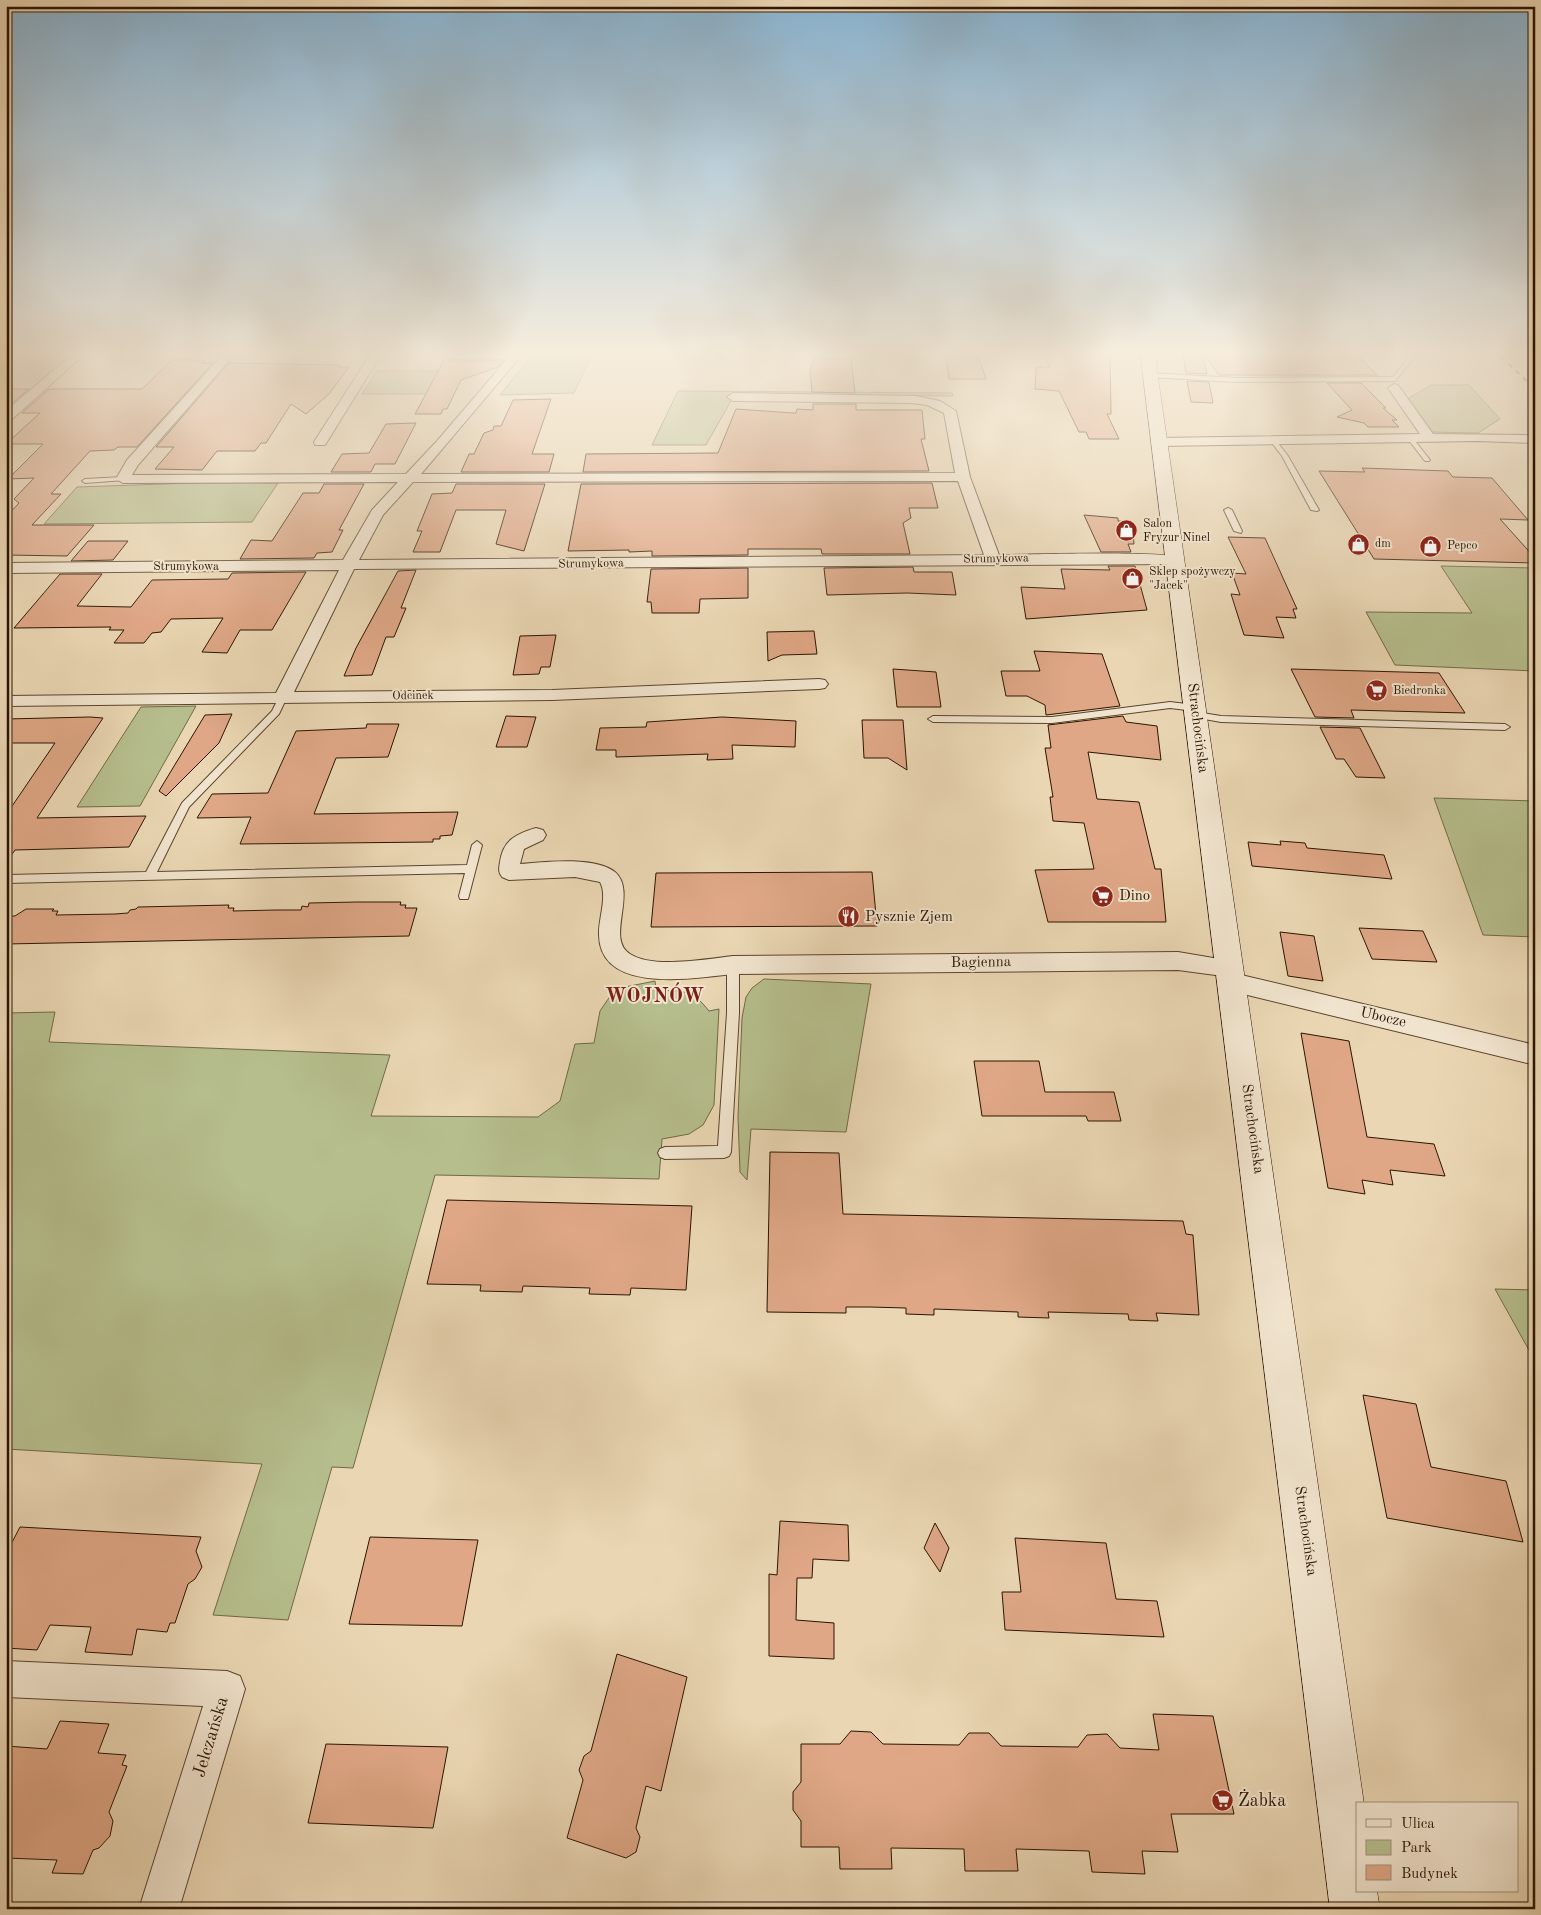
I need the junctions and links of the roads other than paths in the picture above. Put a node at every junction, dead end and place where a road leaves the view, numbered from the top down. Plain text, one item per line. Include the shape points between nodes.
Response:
1 (153, 439) edge
2 (322, 439) edge
3 (444, 439) edge
4 (956, 439) edge
5 (1264, 439) edge
6 (1272, 439) edge
7 (1411, 439) edge
8 (320, 442) dead end
9 (1159, 442) joint
10 (1427, 460) dead end
11 (963, 477) junction
12 (123, 479) junction
13 (409, 480) junction
14 (85, 481) dead end
15 (1228, 510) dead end
16 (1315, 510) dead end
17 (1238, 531) dead end
18 (993, 559) junction
19 (1175, 559) junction
20 (348, 566) junction
21 (6, 568) edge
22 (819, 684) dead end
23 (283, 697) junction
24 (6, 700) edge
25 (1195, 712) junction
26 (932, 719) dead end
27 (1505, 727) dead end
28 (536, 835) dead end
29 (478, 846) dead end
30 (471, 869) junction
31 (149, 877) junction
32 (6, 879) edge
33 (464, 896) dead end
34 (733, 965) junction
35 (1230, 975) junction
36 (1535, 1056) edge
37 (665, 1153) dead end
38 (6, 1679) edge
39 (159, 1909) edge
40 (1355, 1909) edge

1 - 12 street via 132,463
2 - 8 street
3 - 13 street
4 - 11 street
5 - 9 street
6 - 16 lane
7 - 10 lane
9 - 19 main road, Strachocińska
11 - 13 street
11 - 18 street
12 - 13 street
12 - 14 lane
13 - 20 street via 377,513
15 - 17 lane
18 - 19 street, Strumykowa
18 - 20 street, Strumykowa
19 - 25 main road, Strachocińska
20 - 21 street, Strumykowa
20 - 23 street
22 - 23 street, Odcinek via 552,695
23 - 24 street, Odcinek
23 - 31 lane via 276,712 185,805
25 - 26 lane via 1170,705 1052,720
25 - 27 lane via 1230,719
25 - 35 main road, Strachocińska
28 - 34 street, Bagienna via 521,839 512,848 509,872 590,871 606,877 614,887 610,941 613,952 623,961 636,967 659,970
29 - 30 lane
30 - 31 lane
30 - 33 lane
31 - 32 lane
34 - 35 street, Bagienna via 1178,961
34 - 37 lane via 724,1152
35 - 36 street, Ubocze
35 - 40 main road, Strachocińska
38 - 39 street, Jelczańska via 227,1689

